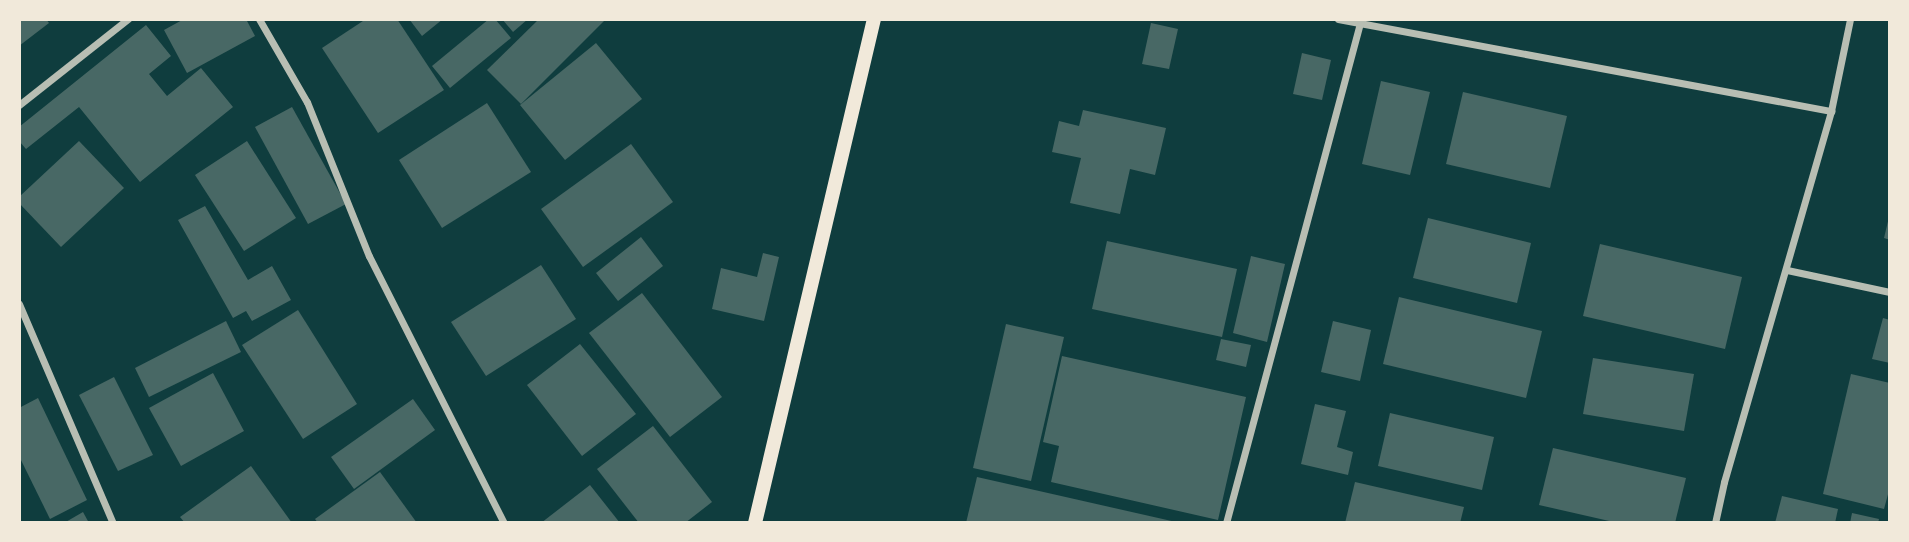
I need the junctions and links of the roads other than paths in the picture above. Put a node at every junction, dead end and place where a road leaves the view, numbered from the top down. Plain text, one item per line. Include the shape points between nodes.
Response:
1 (128, 19) edge
2 (259, 19) edge
3 (874, 19) edge
4 (1338, 19) edge
5 (1850, 19) edge
6 (1360, 22) edge
7 (19, 105) edge
8 (1831, 111) junction
9 (1787, 270) junction
10 (1890, 292) edge
11 (19, 304) edge
12 (113, 523) edge
13 (504, 523) edge
14 (755, 523) edge
15 (1226, 523) edge
16 (1715, 523) edge

1 - 7 street
2 - 13 street via 307,102 369,256
3 - 14 main road
4 - 6 street
5 - 8 street
6 - 8 street
6 - 15 street
8 - 9 street
9 - 10 street
9 - 16 street
11 - 12 street

